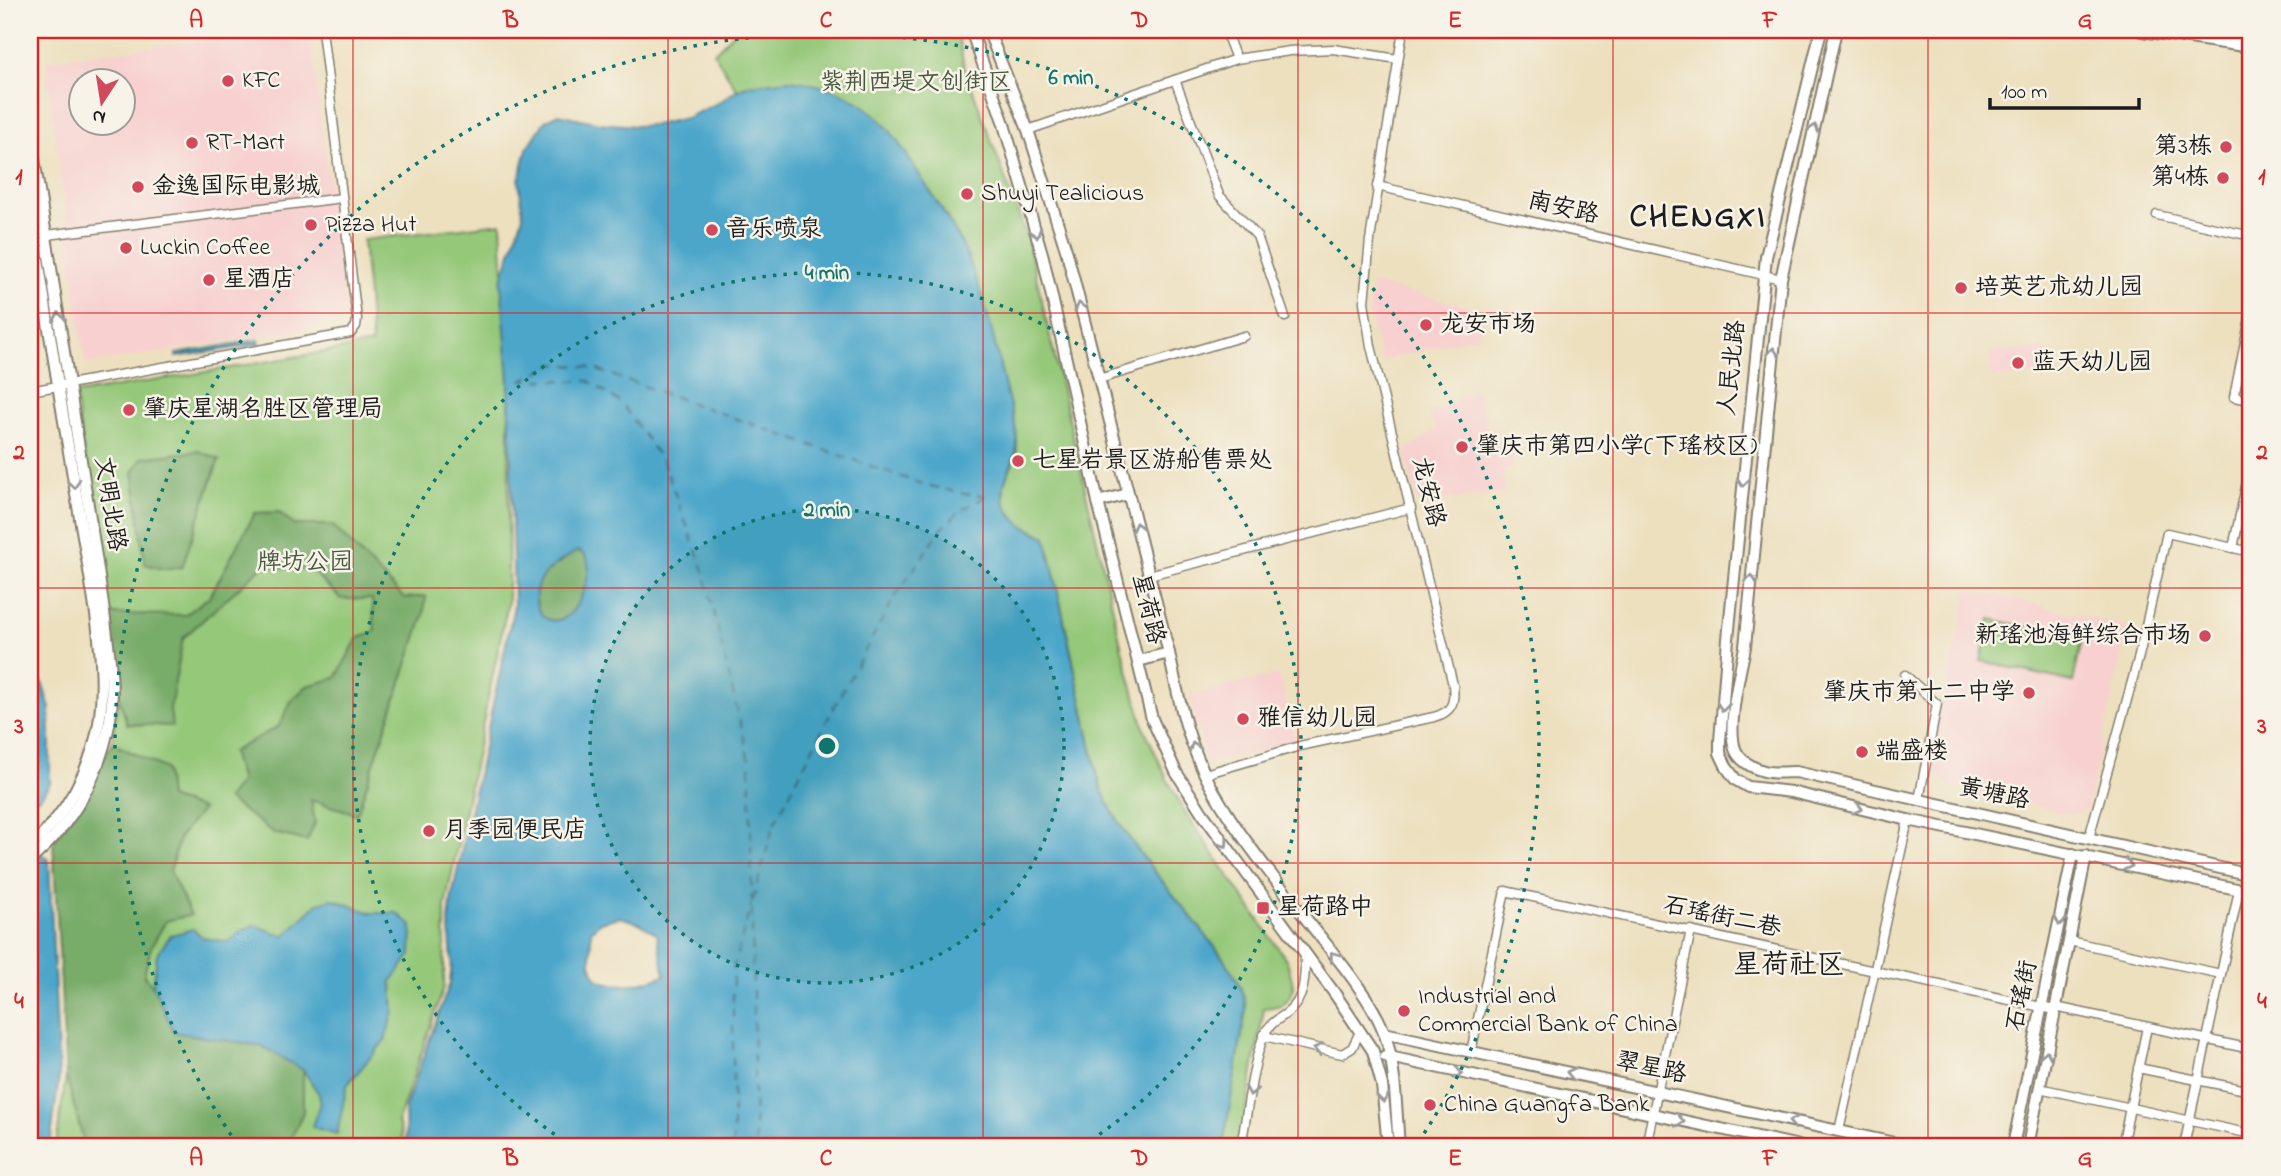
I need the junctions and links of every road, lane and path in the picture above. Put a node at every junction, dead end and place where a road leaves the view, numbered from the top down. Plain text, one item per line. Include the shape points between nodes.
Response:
1 (322, 30) edge
2 (971, 30) edge
3 (988, 30) edge
4 (1225, 30) edge
5 (1403, 30) edge
6 (1821, 30) edge
7 (1836, 30) edge
8 (2142, 30) edge
9 (2251, 46) edge
10 (1236, 59) junction
11 (1398, 59) junction
12 (1175, 80) junction
13 (1028, 130) junction
14 (30, 133) edge
15 (1377, 186) junction
16 (342, 198) junction
17 (30, 206) edge
18 (2157, 215) dead end
19 (47, 235) junction
20 (2251, 236) edge
21 (1764, 276) junction
22 (1781, 279) junction
23 (2251, 313) edge
24 (1285, 317) dead end
25 (1244, 336) dead end
26 (1099, 379) junction
27 (64, 385) junction
28 (30, 391) edge
29 (2251, 400) edge
30 (2251, 463) edge
31 (1128, 494) junction
32 (1098, 502) junction
33 (1411, 508) junction
34 (2233, 548) junction
35 (2251, 552) edge
36 (1149, 575) junction
37 (1169, 653) junction
38 (1138, 661) junction
39 (1905, 675) dead end
40 (1735, 750) joint
41 (1205, 774) junction
42 (1791, 792) joint
43 (1919, 800) junction
44 (1908, 820) junction
45 (2090, 838) junction
46 (36, 845) edge
47 (2073, 854) junction
48 (2086, 856) junction
49 (30, 860) edge
50 (2251, 875) edge
51 (2239, 890) junction
52 (2251, 892) edge
53 (1691, 930) junction
54 (2069, 941) junction
55 (1305, 953) junction
56 (1876, 972) junction
57 (2221, 974) junction
58 (1352, 980) junction
59 (1335, 994) junction
60 (2042, 1007) junction
61 (2055, 1010) junction
62 (2147, 1027) junction
63 (1360, 1032) junction
64 (1384, 1033) junction
65 (1264, 1036) junction
66 (1418, 1040) junction
67 (2207, 1040) junction
68 (2251, 1049) edge
69 (1373, 1051) junction
70 (1471, 1052) junction
71 (1391, 1058) junction
72 (1414, 1063) junction
73 (2138, 1068) junction
74 (2198, 1080) junction
75 (2039, 1088) junction
76 (2251, 1091) edge
77 (1658, 1092) junction
78 (2130, 1108) junction
79 (1653, 1115) junction
80 (2190, 1121) junction
81 (1839, 1132) junction
82 (2251, 1134) edge
83 (1241, 1146) edge
84 (1388, 1146) edge
85 (1399, 1146) edge
86 (1646, 1146) edge
87 (1799, 1146) edge
88 (1907, 1146) edge
89 (2013, 1146) edge
90 (2028, 1146) edge
91 (2122, 1146) edge
92 (2184, 1146) edge

1 - 16 street
2 -> 32 street, 星荷路 via 1044,257
3 - 13 street, 星荷路
4 - 10 street
5 - 11 street, 龙安路
6 - 21 street, 人民北路
22 -> 7 street, 人民北路
8 - 9 main road
10 - 11 street via 1334,49
10 - 12 street
11 - 15 street, 龙安路
12 - 13 street
12 - 24 street via 1219,195 1257,236
26 -> 13 street, 星荷路 via 1067,253
14 - 19 street, 文明北路
15 - 21 street, 南安路
15 - 33 street, 龙安路 via 1364,302 1366,323
16 - 19 street
16 - 27 street via 357,319 351,333
17 - 27 street, 文明北路
18 - 20 street
27 -> 19 street, 文明北路
21 - 22 street, 南安路
21 -> 42 street, 人民北路 via 1720,753 1736,780
40 -> 22 street, 人民北路 via 1732,733 1745,647
23 - 29 street via 2234,397
25 - 26 street
26 - 31 street, 星荷路
27 - 28 street
27 - 46 street, 文明北路 via 102,694 86,768 64,809
30 - 34 street
31 - 32 street
36 -> 31 street, 星荷路
32 - 38 street, 星荷路
33 - 36 street
33 - 41 street, 龙安路 via 1453,685 1452,707 1434,717 1300,746
34 - 35 street
34 - 45 street via 2167,533
36 - 37 street, 星荷路
37 - 38 street
41 -> 37 street, 星荷路 via 1181,707
38 -> 55 street, 星荷路 via 1152,719 1176,772
39 - 43 street via 1937,705
40 - 43 street, 黄塘路 via 1741,759 1767,772 1796,772
58 -> 41 street, 星荷路 via 1251,845
42 -> 44 street, 黄塘路
43 - 45 street, 黄塘路
44 - 47 street, 黄塘路
44 - 56 street
45 - 50 street, 黄塘路
46 - 49 street, 文明北路
47 - 48 street, 黄塘路
47 -> 60 street, 石瑶街
48 -> 51 street, 黄塘路
48 - 54 street, 石瑶街
51 - 52 street, 黄塘路
51 - 57 street
53 - 56 street, 石瑶街二巷
53 - 70 street, 石瑶街二巷 via 1505,891
53 - 77 street
54 - 57 street
54 - 61 street, 石瑶街
55 - 59 street, 星荷路
55 - 65 street via 1298,1001
56 - 60 street, 石瑶街二巷
56 - 81 street
57 - 67 street
58 - 59 street
58 - 64 street, 星荷路
59 - 63 street, 星荷路
60 - 61 street, 石瑶街二巷
60 - 89 street, 石瑶街
61 - 62 street, 石瑶街二巷
75 -> 61 street, 石瑶街
62 - 67 street, 石瑶街二巷
62 - 73 street
63 -> 65 street via 1352,1048 1342,1054
63 - 69 street, 星荷路
64 - 66 street, 翠星路
64 - 71 street, 星荷路
65 -> 83 street
66 - 70 street, 翠星路
66 - 72 street
67 - 68 street, 石瑶街二巷
67 - 74 street
69 - 71 street, 翠星路
69 -> 84 street, 星荷路 via 1382,1084
77 -> 70 street, 翠星路
71 - 72 street, 翠星路
71 - 85 street, 星荷路
72 -> 79 street, 翠星路
73 - 74 street
73 - 78 street
74 - 76 street
74 - 80 street
75 - 78 street
75 - 90 street, 石瑶街
77 - 79 street
81 -> 77 street, 翠星路
78 - 80 street
78 - 91 street
79 - 86 street
79 -> 87 street, 翠星路
80 - 82 street
80 - 92 street
81 - 88 street, 翠星路

